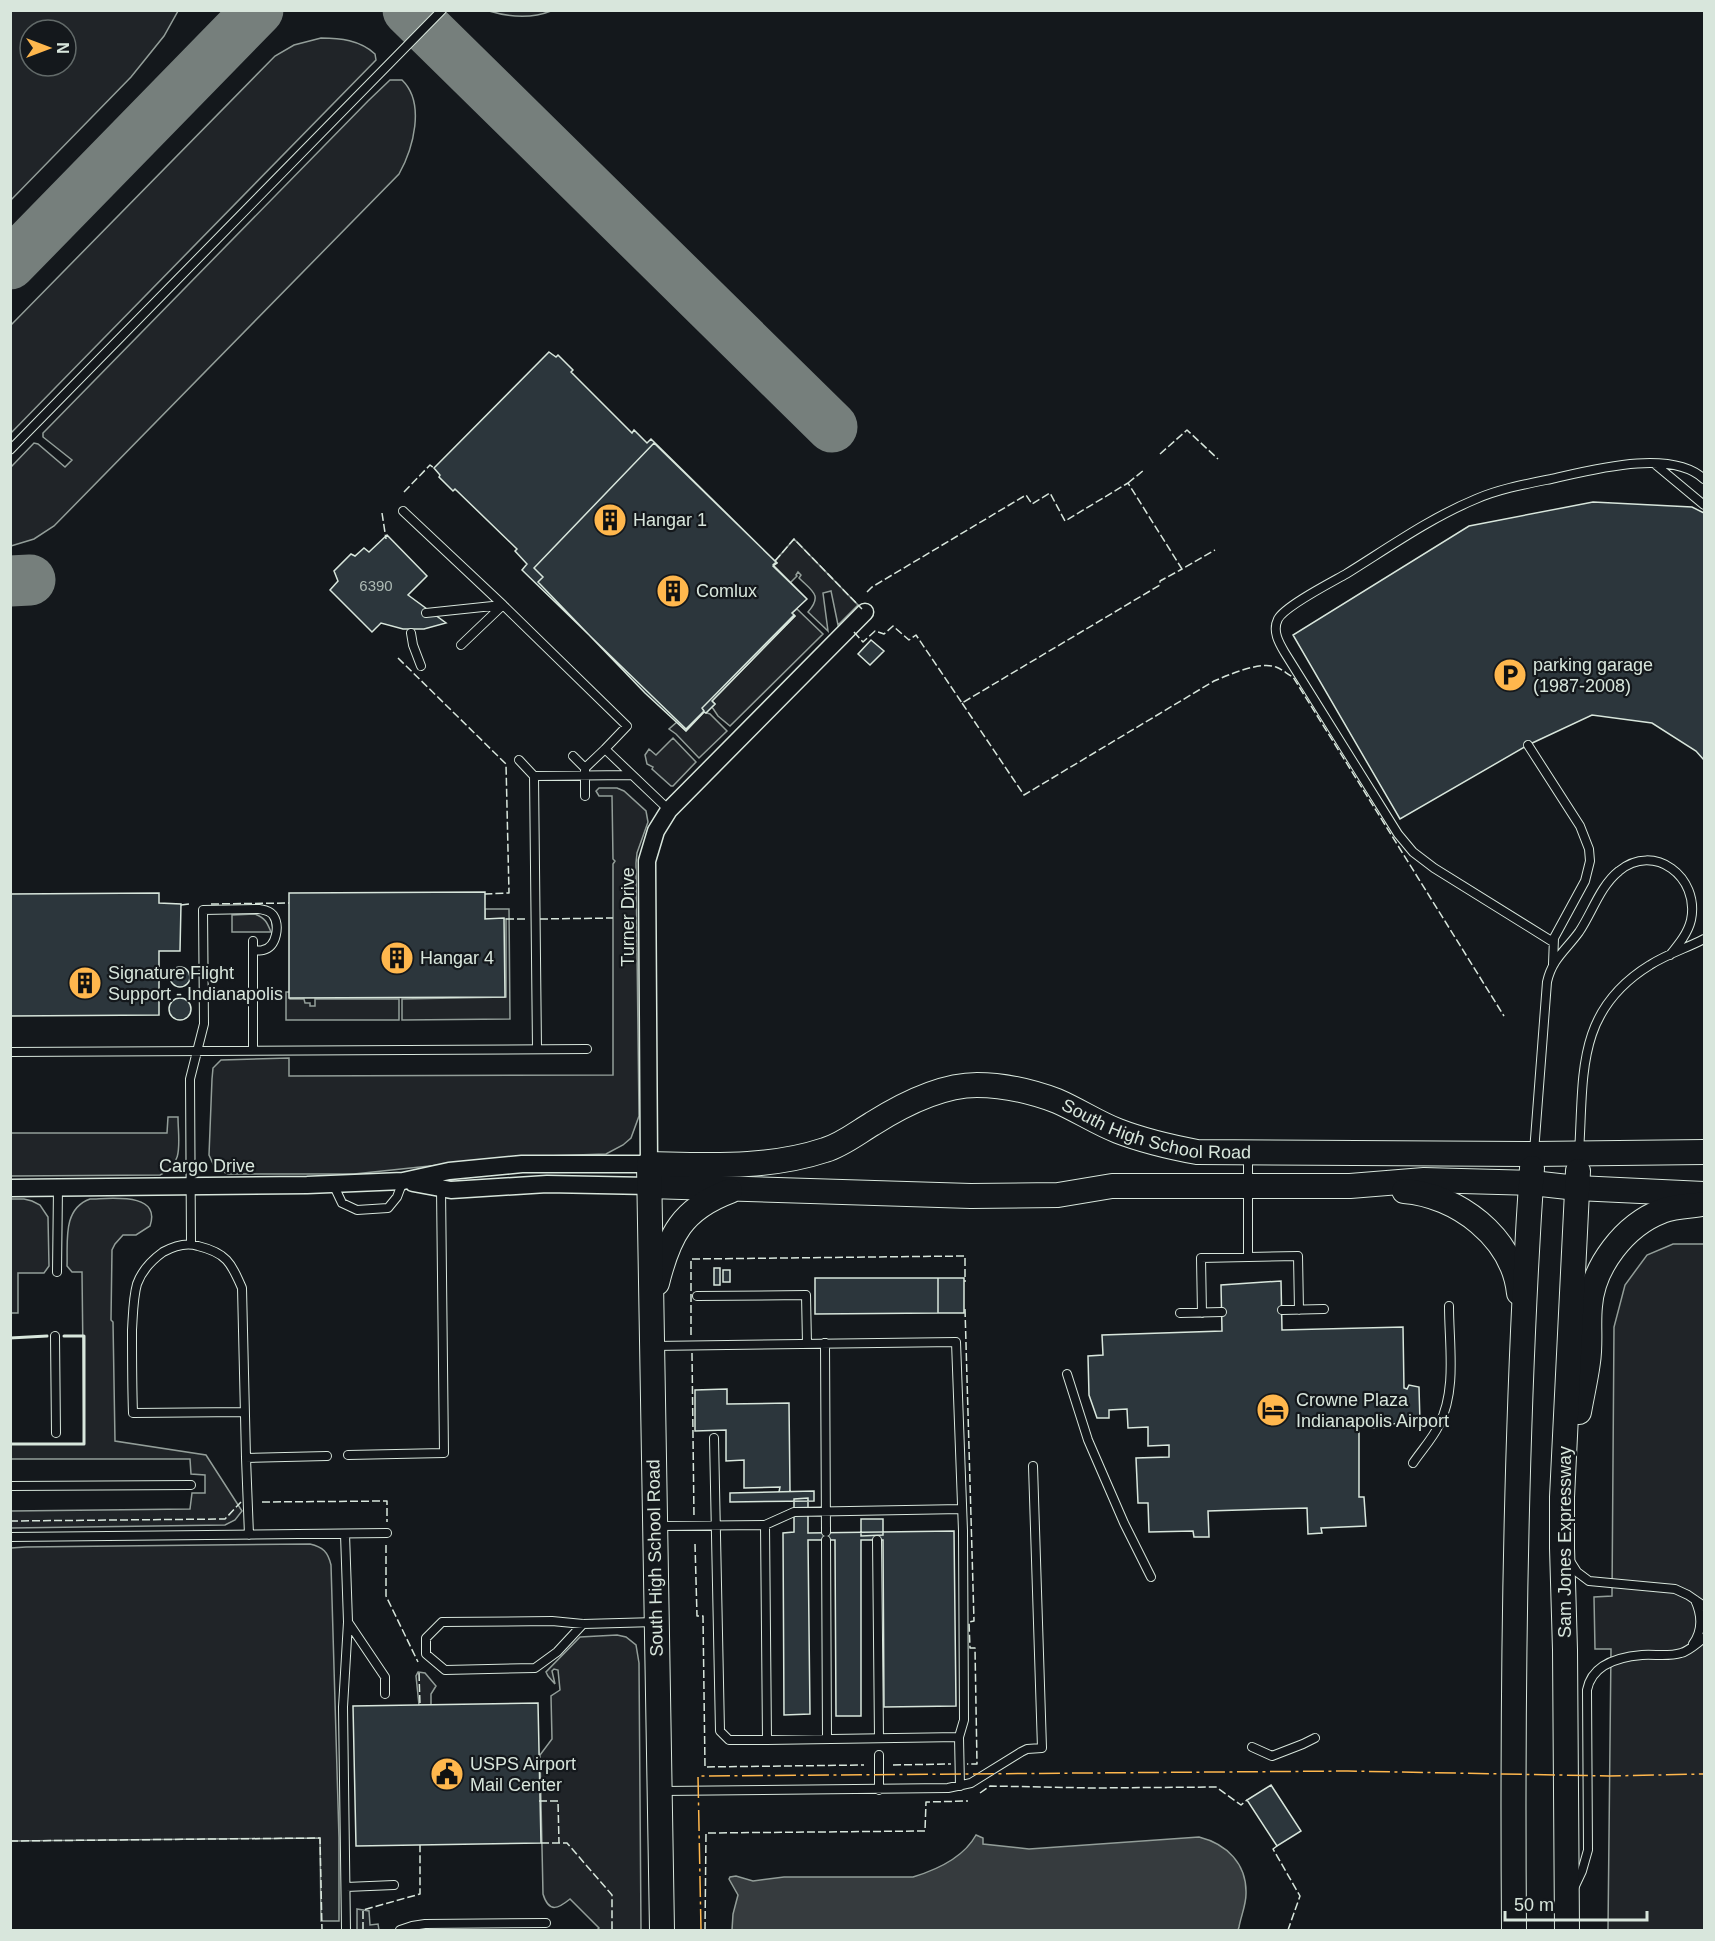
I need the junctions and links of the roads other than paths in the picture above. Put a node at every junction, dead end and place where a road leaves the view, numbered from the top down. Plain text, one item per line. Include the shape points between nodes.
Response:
1 (442, 10) edge
2 (10, 450) edge
3 (1655, 464) junction
4 (1704, 479) edge
5 (1704, 505) edge
6 (403, 512) dead end
7 (502, 605) junction
8 (865, 612) dead end
9 (426, 613) dead end
10 (411, 633) dead end
11 (461, 645) dead end
12 (421, 666) dead end
13 (1528, 745) dead end
14 (605, 749) junction
15 (573, 756) dead end
16 (519, 760) dead end
17 (585, 772) junction
18 (632, 775) junction
19 (534, 776) junction
20 (585, 796) dead end
21 (669, 810) junction
22 (1704, 939) edge
23 (1553, 942) junction
24 (1670, 955) junction
25 (1553, 964) junction
26 (537, 1049) junction
27 (587, 1049) dead end
28 (253, 1050) junction
29 (198, 1051) junction
30 (10, 1052) edge
31 (1704, 1152) edge
32 (1248, 1153) junction
33 (1533, 1154) junction
34 (1579, 1154) junction
35 (649, 1175) junction
36 (403, 1181) junction
37 (1532, 1182) junction
38 (333, 1184) junction
39 (191, 1185) junction
40 (1248, 1186) junction
41 (1350, 1186) junction
42 (58, 1187) junction
43 (10, 1188) edge
44 (441, 1188) junction
45 (738, 1188) junction
46 (1577, 1188) junction
47 (1704, 1194) edge
48 (1704, 1204) edge
49 (191, 1244) junction
50 (1248, 1257) junction
51 (57, 1272) dead end
52 (697, 1296) dead end
53 (652, 1306) junction
54 (1449, 1306) dead end
55 (1324, 1309) dead end
56 (1282, 1310) dead end
57 (1299, 1310) junction
58 (1222, 1312) dead end
59 (1180, 1313) dead end
60 (1202, 1313) junction
61 (1523, 1334) junction
62 (55, 1336) dead end
63 (825, 1343) junction
64 (807, 1344) junction
65 (653, 1346) junction
66 (1067, 1374) dead end
67 (244, 1412) junction
68 (56, 1433) dead end
69 (714, 1438) dead end
70 (348, 1455) dead end
71 (327, 1456) dead end
72 (246, 1458) junction
73 (1413, 1463) dead end
74 (1034, 1466) dead end
75 (191, 1485) dead end
76 (10, 1486) edge
77 (1562, 1497) junction
78 (962, 1509) junction
79 (825, 1511) junction
80 (715, 1525) junction
81 (765, 1525) junction
82 (655, 1526) junction
83 (1562, 1527) junction
84 (387, 1533) dead end
85 (345, 1534) junction
86 (249, 1535) junction
87 (10, 1538) edge
88 (877, 1540) dead end
89 (1151, 1577) dead end
90 (1695, 1599) junction
91 (1704, 1606) edge
92 (348, 1622) junction
93 (656, 1622) junction
94 (583, 1624) junction
95 (1704, 1638) edge
96 (1689, 1649) junction
97 (385, 1694) dead end
98 (959, 1737) junction
99 (879, 1738) junction
100 (1315, 1738) dead end
101 (827, 1739) junction
102 (767, 1740) junction
103 (1252, 1747) dead end
104 (879, 1755) dead end
105 (960, 1786) junction
106 (879, 1790) junction
107 (659, 1791) junction
108 (394, 1885) dead end
109 (346, 1887) junction
110 (1567, 1901) junction
111 (546, 1923) dead end
112 (346, 1930) edge
113 (400, 1930) edge
114 (662, 1930) edge
115 (1514, 1930) edge
116 (1567, 1930) edge

1 - 2 lane
3 - 4 lane via 1681,467
3 - 5 lane
3 - 23 lane via 1604,468 1476,499 1311,594 1282,614 1277,623 1277,637 1285,654 1413,852
6 - 7 lane
7 - 9 lane
7 - 11 lane
7 - 14 lane via 627,726
8 - 21 street, Turner Drive
10 - 12 lane
13 - 23 lane via 1580,826 1589,849 1585,881
14 - 17 lane
14 - 18 lane
15 - 17 lane
16 - 19 lane
17 - 18 lane
17 - 19 lane
17 - 20 lane
18 - 21 lane
19 - 26 lane
21 - 35 street, Turner Drive via 656,831 647,861
22 - 24 lane
23 - 25 lane
24 - 25 lane via 1688,930 1692,904 1689,889 1675,870 1654,861 1640,861 1618,871
24 - 34 lane via 1623,984 1599,1016 1585,1065
25 - 33 lane via 1547,982
26 - 27 lane
26 - 28 lane
28 - 29 lane
28 - 29 lane via 253,946 263,950 276,937 272,914 259,909 203,910 204,1024
29 - 30 lane
29 - 39 lane via 190,1078
31 - 34 street, South High School Road
32 - 33 street, South High School Road
32 - 35 street, South High School Road via 1197,1152 1164,1146 1118,1131 1056,1101 977,1085 926,1096 827,1150 778,1161
32 - 40 lane
33 - 34 street, South High School Road
33 - 37 street
34 - 46 street, Sam Jones Expressway
35 - 36 street, Cargo Drive via 522,1164 449,1171
35 - 44 street, Cargo Drive
35 - 45 street, South High School Road via 682,1188
35 - 53 street, South High School Road
36 - 38 street, Cargo Drive
36 - 38 lane via 388,1208 371,1210 357,1210 342,1203
36 - 44 street, Cargo Drive
37 - 41 street, South High School Road via 1424,1180
37 - 46 street, South High School Road
37 - 61 street
38 - 39 street, Cargo Drive
39 - 42 street, Cargo Drive
39 - 49 lane
40 - 41 street, South High School Road
40 - 45 street, South High School Road via 1112,1186 1058,1195 971,1196
40 - 50 lane
41 - 61 street via 1430,1195 1482,1224 1518,1281
42 - 43 street, Cargo Drive
42 - 51 lane
44 - 70 lane via 444,1453
45 - 53 street via 714,1197 682,1222 661,1269
46 - 47 street, South High School Road
46 - 77 street, Sam Jones Expressway
48 - 77 street via 1663,1210 1627,1234 1601,1266 1590,1304 1588,1360
49 - 67 lane via 225,1257 242,1288
49 - 67 lane via 174,1246 150,1262 138,1282 133,1306 134,1413
50 - 57 lane via 1298,1256
50 - 60 lane via 1201,1258
52 - 64 lane via 806,1296
53 - 65 street, South High School Road
54 - 73 lane via 1450,1388 1446,1408 1439,1426
55 - 57 lane
56 - 57 lane
58 - 60 lane
59 - 60 lane
61 - 115 street
62 - 68 lane
63 - 64 lane
63 - 78 lane via 956,1342
63 - 79 lane
64 - 65 lane
65 - 82 street, South High School Road
66 - 89 lane via 1088,1440
67 - 72 lane
69 - 80 lane
71 - 72 lane
72 - 86 lane
74 - 105 lane via 1042,1748 1020,1752
75 - 76 lane
77 - 83 street, Sam Jones Expressway
78 - 79 lane via 877,1515
78 - 98 lane via 964,1720
79 - 81 lane via 794,1512
79 - 101 lane
80 - 81 lane
80 - 82 lane
80 - 102 lane via 720,1731 729,1740
81 - 102 lane
82 - 93 street, South High School Road
83 - 90 lane via 1569,1558 1584,1579 1675,1589
83 - 110 street, Sam Jones Expressway
84 - 85 lane
85 - 86 lane
85 - 92 lane
86 - 87 lane
88 - 99 lane
90 - 91 lane
90 - 96 lane via 1701,1628
92 - 97 lane via 385,1677
92 - 109 lane via 343,1707
93 - 94 lane
93 - 107 street, South High School Road
94 - 94 lane via 552,1620 442,1622 426,1638 426,1654 445,1670 535,1668 557,1653
95 - 96 lane
96 - 110 lane via 1615,1660 1592,1676 1587,1690 1588,1850
98 - 99 lane
98 - 105 lane
99 - 101 lane
100 - 103 lane via 1272,1756
101 - 102 lane
104 - 106 lane
105 - 106 lane
106 - 107 lane
107 - 114 street, South High School Road
108 - 109 lane
109 - 112 lane
110 - 116 street, Sam Jones Expressway
111 - 113 lane via 425,1924

